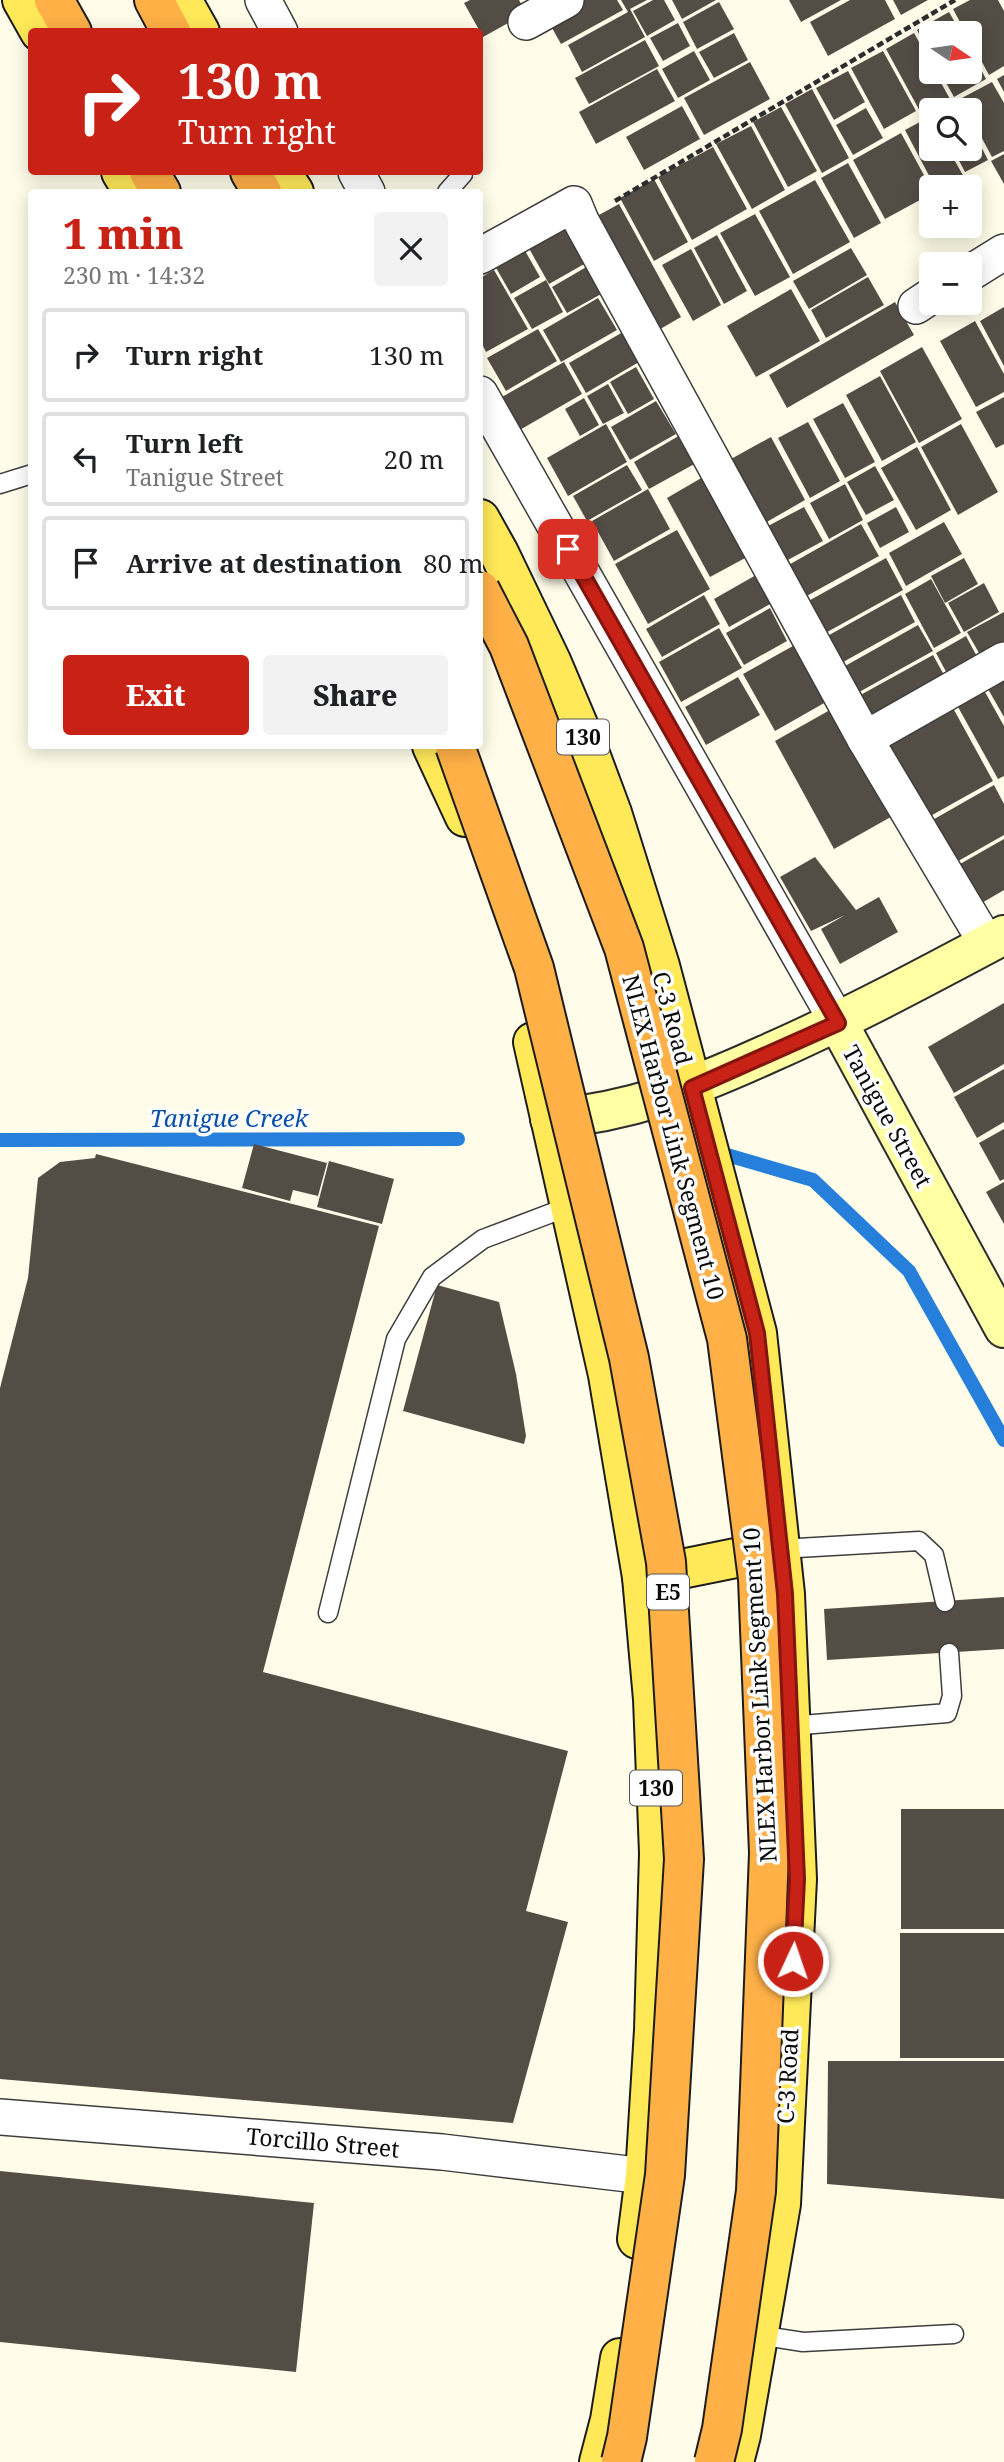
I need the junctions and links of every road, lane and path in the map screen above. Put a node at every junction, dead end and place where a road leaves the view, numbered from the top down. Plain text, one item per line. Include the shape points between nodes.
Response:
1 (22, 0) edge
2 (54, 0) edge
3 (154, 0) edge
4 (182, 0) edge
5 (263, 0) edge
6 (566, 0) edge
7 (955, 0) edge
8 (526, 22) dead end
9 (38, 28) edge
10 (70, 28) edge
11 (170, 28) edge
12 (198, 28) edge
13 (278, 28) edge
14 (462, 175) edge
15 (450, 189) edge
16 (581, 221) junction
17 (1004, 252) edge
18 (483, 254) edge
19 (982, 266) edge
20 (483, 399) edge
21 (28, 475) edge
22 (0, 484) edge
23 (483, 524) edge
24 (483, 596) edge
25 (1004, 660) edge
26 (864, 739) junction
27 (433, 749) edge
28 (456, 749) edge
29 (996, 939) edge
30 (838, 1023) junction
31 (692, 1088) junction
32 (550, 1119) junction
33 (570, 1206) junction
34 (1004, 1328) edge
35 (780, 1549) junction
36 (642, 1577) junction
37 (945, 1602) dead end
38 (328, 1613) dead end
39 (949, 1653) dead end
40 (790, 1726) junction
41 (0, 2117) edge
42 (645, 2175) junction
43 (954, 2334) dead end
44 (758, 2335) junction
45 (599, 2462) edge
46 (621, 2462) edge
47 (713, 2462) edge
48 (734, 2462) edge

1 - 9 main road
2 - 10 highway
3 - 11 highway
4 - 12 main road
5 - 13 street
6 - 8 street
7 - 16 path
14 - 15 lane
16 - 18 street via 574,204
16 - 26 street
17 - 19 street
20 - 30 street, Tanigue Street
21 - 22 lane
23 - 31 main road, C-3 Road / 130 via 551,662 612,813
24 - 47 highway, NLEX Harbor Link Segment 10, bridge via 509,646 624,948 727,1339 758,1578 769,1853 756,2191 722,2429
25 - 26 street
26 - 29 street
27 - 32 main road, 130 via 494,896 522,990
28 - 46 highway, E5, bridge via 534,968 629,1358 666,1562 684,1859 665,2175
29 - 30 main road
30 - 31 main road
30 - 34 main road, Tanigue Street
31 - 32 main road via 620,1109
31 - 35 main road, C-3 Road / 130 via 757,1333
32 - 33 main road, 130
33 - 36 main road, 130 via 608,1375
33 - 38 lane via 483,1239 432,1277 396,1339
35 - 36 main road
35 - 37 lane via 919,1541 934,1555
35 - 40 main road, C-3 Road / 130
36 - 42 main road, 130 via 659,1853
39 - 40 lane via 952,1696 947,1713
40 - 44 main road, C-3 Road / 130 via 797,1879 781,2204
41 - 42 street, Torcillo Street via 442,2152
42 - 45 main road, 130 via 628,2310
43 - 44 lane via 803,2342
44 - 48 main road, C-3 Road / 130

